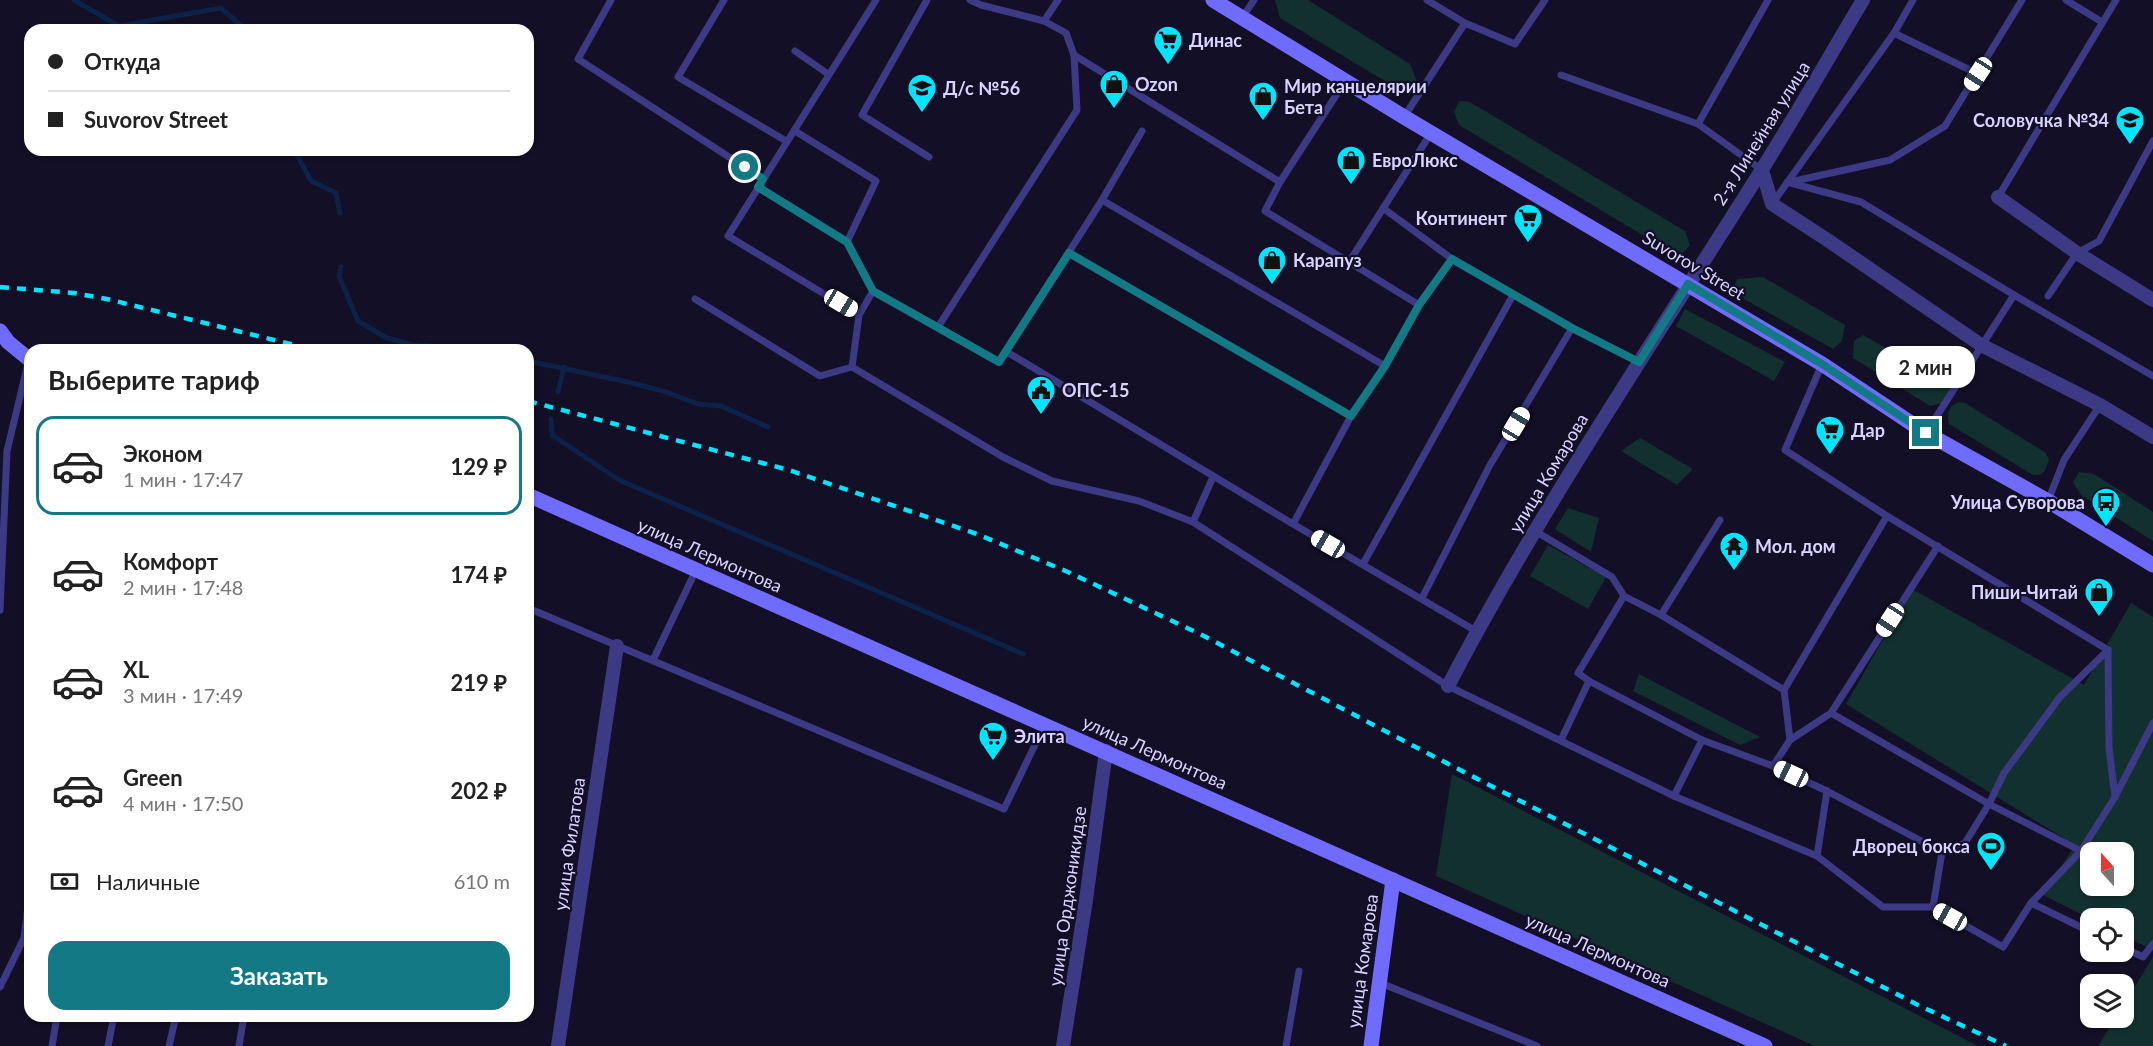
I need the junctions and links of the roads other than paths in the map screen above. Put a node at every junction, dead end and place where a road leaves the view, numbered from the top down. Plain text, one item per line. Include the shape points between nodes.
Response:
1 (611, 0) edge
2 (724, 0) edge
3 (876, 0) edge
4 (927, 0) edge
5 (970, 0) edge
6 (1058, 0) edge
7 (1213, 0) edge
8 (1254, 0) edge
9 (1427, 0) edge
10 (1545, 0) edge
11 (1768, 0) edge
12 (1863, 0) edge
13 (1913, 0) edge
14 (2022, 0) edge
15 (2066, 0) edge
16 (2116, 0) edge
17 (1242, 18) junction
18 (1044, 21) junction
19 (2102, 22) junction
20 (1465, 23) junction
21 (1894, 33) junction
22 (795, 51) dead end
23 (1074, 55) junction
24 (828, 74) junction
25 (1978, 74) junction
26 (1560, 75) dead end
27 (1346, 80) junction
28 (1404, 117) junction
29 (1698, 124) junction
30 (795, 131) junction
31 (1142, 131) dead end
32 (1431, 133) junction
33 (786, 141) junction
34 (2153, 141) edge
35 (929, 157) dead end
36 (1762, 170) junction
37 (763, 179) junction
38 (1280, 182) junction
39 (1787, 182) junction
40 (758, 187) junction
41 (1998, 197) joint
42 (1102, 200) junction
43 (1772, 204) junction
44 (1383, 208) junction
45 (847, 242) junction
46 (1069, 253) junction
47 (2077, 253) junction
48 (1452, 259) junction
49 (1349, 262) junction
50 (1688, 284) junction
51 (873, 291) junction
52 (1513, 295) junction
53 (2014, 296) junction
54 (2048, 296) dead end
55 (695, 299) dead end
56 (2153, 300) edge
57 (1419, 305) junction
58 (860, 315) junction
59 (938, 327) junction
60 (1572, 328) junction
61 (0, 332) edge
62 (1981, 345) junction
63 (1007, 352) junction
64 (24, 356) edge
65 (1639, 362) junction
66 (1822, 364) junction
67 (1385, 366) junction
68 (852, 367) junction
69 (2153, 376) edge
70 (24, 378) edge
71 (2100, 405) junction
72 (1351, 416) junction
73 (1926, 433) junction
74 (2153, 437) edge
75 (4, 452) edge
76 (1213, 477) junction
77 (534, 498) edge
78 (2048, 501) junction
79 (1887, 516) junction
80 (1720, 520) dead end
81 (1193, 522) junction
82 (1293, 524) junction
83 (1535, 531) junction
84 (1938, 546) junction
85 (1363, 564) junction
86 (2153, 566) edge
87 (697, 570) junction
88 (1624, 596) junction
89 (1422, 598) junction
90 (0, 610) edge
91 (534, 611) edge
92 (1661, 615) junction
93 (1476, 631) junction
94 (617, 646) junction
95 (2108, 650) junction
96 (653, 660) junction
97 (1589, 681) junction
98 (1448, 686) junction
99 (1784, 690) junction
100 (1831, 713) junction
101 (1045, 724) junction
102 (2152, 727) edge
103 (1561, 740) junction
104 (1702, 740) junction
105 (1790, 740) junction
106 (1106, 752) junction
107 (1773, 766) junction
108 (1827, 791) junction
109 (1674, 796) junction
110 (2115, 797) junction
111 (1989, 804) junction
112 (2087, 842) edge
113 (2080, 850) edge
114 (1942, 852) junction
115 (2080, 852) edge
116 (1817, 856) junction
117 (1393, 880) junction
118 (2031, 903) junction
119 (1933, 907) junction
120 (2080, 927) edge
121 (24, 938) edge
122 (2153, 944) edge
123 (2134, 953) edge
124 (1299, 971) dead end
125 (1378, 982) junction
126 (0, 987) edge
127 (56, 1022) edge
128 (113, 1022) edge
129 (175, 1022) edge
130 (243, 1022) edge
131 (52, 1046) edge
132 (108, 1046) edge
133 (169, 1046) edge
134 (239, 1046) edge
135 (558, 1046) edge
136 (1063, 1046) edge
137 (1286, 1046) edge
138 (1371, 1046) edge
139 (1537, 1046) edge
140 (1765, 1046) edge

1 - 37 lane via 578,59
2 - 33 lane via 678,77
3 - 24 lane
4 - 35 lane via 862,115
5 - 18 lane
6 - 18 lane
7 - 17 main road, Suvorov Street
8 - 17 lane
9 - 20 lane
10 - 20 lane via 1515,44
11 - 29 lane
12 - 36 street, 2-я Линейная улица
13 - 21 lane
14 - 25 lane
15 - 19 lane
16 - 19 lane
17 - 27 main road, Suvorov Street
18 - 23 lane via 1066,33
19 - 41 lane
20 - 28 lane
21 - 25 lane
21 - 39 lane
22 - 24 lane
23 - 38 lane
23 - 59 lane via 1077,110
24 - 30 lane
25 - 39 lane via 1945,126 1890,160
26 - 29 lane
27 - 28 main road, Suvorov Street
27 - 38 lane
28 - 32 main road, Suvorov Street
29 - 36 lane
30 - 33 lane
30 - 45 lane via 876,181
31 - 42 lane
32 - 44 lane
32 - 50 main road, Suvorov Street
33 - 37 lane
34 - 47 lane via 2099,241
36 - 43 street
36 - 50 street, 2-я Линейная улица
37 - 40 lane
38 - 49 lane via 1265,211
39 - 43 lane
39 - 53 lane via 1861,202
40 - 45 lane
40 - 58 lane via 728,236
41 - 47 street
42 - 46 lane
42 - 67 lane
43 - 62 street
44 - 48 lane
44 - 49 lane
45 - 51 lane
46 - 63 lane
46 - 72 lane
47 - 54 lane
47 - 56 street
48 - 52 lane
48 - 57 lane
49 - 57 lane
50 - 65 street, улица Комарова
50 - 66 main road, Suvorov Street
51 - 58 lane
51 - 59 lane
52 - 60 lane
52 - 85 lane
53 - 62 lane
53 - 69 lane
55 - 68 lane via 820,376
57 - 67 lane
58 - 68 lane
59 - 63 lane via 999,362
60 - 65 lane
60 - 89 lane via 1490,465
61 - 64 main road
62 - 71 street
62 - 73 lane
63 - 76 lane
65 - 83 street, улица Комарова
66 - 73 main road, Suvorov Street
66 - 79 lane via 1785,450
67 - 72 lane
68 - 81 lane via 1003,457 1052,481 1139,501
70 - 75 lane
71 - 74 street
71 - 78 lane via 2064,460
72 - 82 lane
73 - 78 main road, Suvorov Street
75 - 90 lane
76 - 81 lane
76 - 82 lane
77 - 87 main road, улица Лермонтова
78 - 86 main road, Suvorov Street
79 - 84 lane
79 - 99 lane
80 - 92 lane
81 - 98 lane
82 - 85 lane
83 - 88 lane via 1612,577
83 - 93 street, улица Комарова
84 - 95 lane
84 - 100 lane
85 - 89 lane
87 - 96 lane
87 - 101 main road, улица Лермонтова
88 - 92 lane
88 - 97 lane via 1578,673
89 - 93 lane
91 - 94 lane
92 - 99 lane
93 - 98 street, улица Комарова
94 - 96 lane
94 - 135 street, улица Филатова
95 - 110 lane via 2109,748
95 - 111 lane via 2060,697 2004,773
96 - 101 lane via 1004,809
97 - 103 lane
97 - 104 lane
98 - 103 lane
99 - 105 lane
100 - 105 lane
100 - 111 lane
101 - 106 main road, улица Лермонтова
102 - 110 lane
103 - 109 lane
104 - 107 lane
104 - 109 lane
105 - 107 lane
106 - 117 main road, улица Лермонтова
106 - 136 street, улица Орджоникидзе
107 - 108 lane
108 - 114 lane
108 - 116 lane
109 - 116 lane
110 - 112 lane
111 - 113 lane
111 - 114 lane via 1965,843
114 - 119 lane
115 - 118 lane
116 - 119 lane via 1883,907
117 - 125 main road, улица Комарова
117 - 140 main road, улица Лермонтова
118 - 119 lane via 2003,947
118 - 120 lane
121 - 126 lane
122 - 123 lane via 2143,957
124 - 137 lane
125 - 138 main road, улица Комарова
125 - 139 lane
127 - 131 lane
128 - 132 lane
129 - 133 lane
130 - 134 lane

